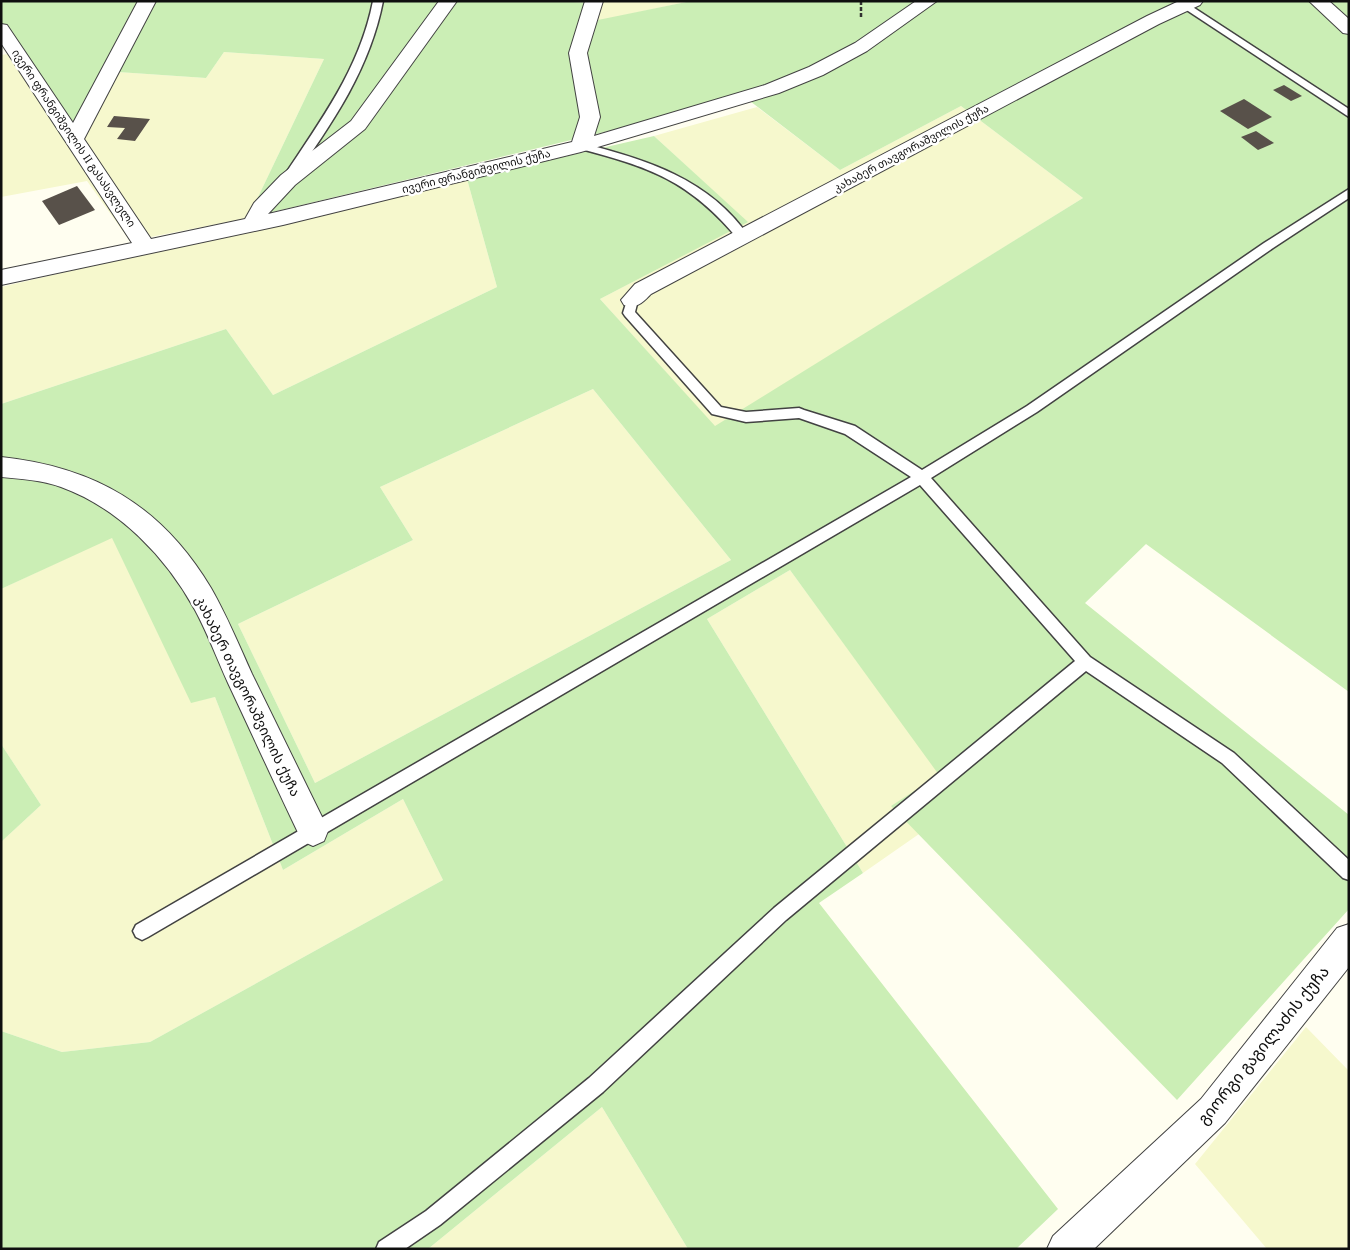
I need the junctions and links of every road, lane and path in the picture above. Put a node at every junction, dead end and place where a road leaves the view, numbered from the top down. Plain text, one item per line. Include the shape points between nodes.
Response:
1 (146, 1) edge
2 (378, 1) edge
3 (448, 1) edge
4 (594, 1) edge
5 (928, 1) edge
6 (1318, 1) edge
7 (1190, 3) edge
8 (1, 29) edge
9 (1349, 29) edge
10 (1349, 114) edge
11 (74, 140) junction
12 (581, 146) junction
13 (288, 180) junction
14 (1349, 193) edge
15 (253, 224) junction
16 (742, 237) junction
17 (146, 247) junction
18 (1, 278) edge
19 (632, 300) joint
20 (1, 467) edge
21 (922, 477) junction
22 (1085, 662) junction
23 (313, 831) junction
24 (1349, 872) edge
25 (142, 931) dead end
26 (1349, 940) edge
27 (386, 1249) edge
28 (1066, 1249) edge

1 - 11 street
2 - 13 lane via 375,24 338,103
3 - 13 street via 358,124
4 - 12 street via 578,53 590,117
5 - 12 street, ივერი ფრანგიშვილის ქუჩა via 861,47 816,71 772,89
6 - 9 street
7 - 10 lane
7 - 16 street, კახაბერ თავგორაშვილის ქუჩა
8 - 11 street, ივერი ფრანგიშვილის II გასასვლელი
11 - 17 street, ივერი ფრანგიშვილის II გასასვლელი
12 - 15 street, ივერი ფრანგიშვილის ქუჩა
12 - 16 lane via 629,159 684,182 729,221
13 - 15 street via 261,208
14 - 21 lane via 1276,239 1029,411
15 - 17 street, ივერი ფრანგიშვილის ქუჩა
16 - 19 street, კახაბერ თავგორაშვილის ქუჩა via 643,289
17 - 18 street, ივერი ფრანგიშვილის ქუჩა
19 - 21 lane via 629,313 717,412 746,417 799,413 850,430
20 - 23 street, კახაბერ თავგორაშვილის ქუჩა via 29,468 84,484 116,502 148,526 201,595
21 - 22 lane
21 - 23 lane
22 - 24 lane via 1228,758
22 - 27 lane via 780,914 596,1085 433,1218
23 - 25 lane
26 - 28 street, გიორგი გაგილაძის ქუჩა via 1213,1110

